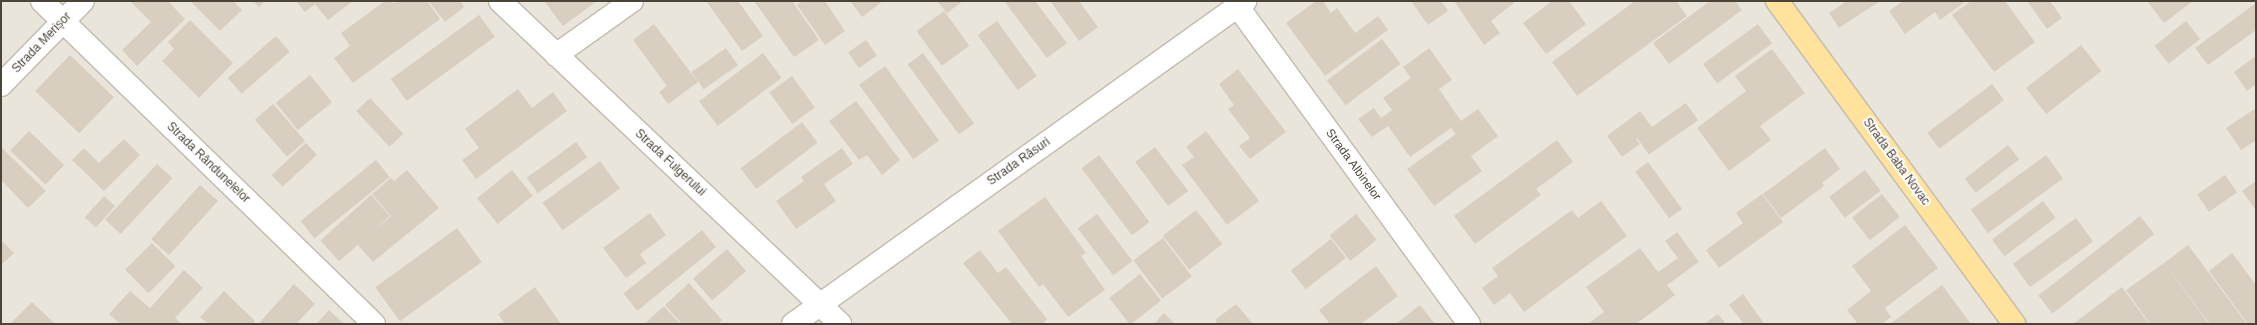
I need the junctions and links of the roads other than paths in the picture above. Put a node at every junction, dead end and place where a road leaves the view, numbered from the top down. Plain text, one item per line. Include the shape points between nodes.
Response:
1 (42, 1) edge
2 (83, 1) edge
3 (500, 1) edge
4 (632, 1) edge
5 (1777, 1) edge
6 (1242, 4) edge
7 (63, 22) junction
8 (556, 55) junction
9 (1, 85) edge
10 (819, 303) junction
11 (374, 324) edge
12 (792, 324) edge
13 (840, 324) edge
14 (1469, 324) edge
15 (2014, 324) edge

1 - 7 street, Strada Rândunelelor
2 - 7 street, Strada Merișor
3 - 8 street, Strada Fulgerului
4 - 8 street
5 - 15 main road, Strada Baba Novac
6 - 10 street, Strada Răsuri
6 - 14 street, Strada Albinelor
7 - 9 street, Strada Merișor
7 - 11 street, Strada Rândunelelor
8 - 10 street, Strada Fulgerului
10 - 12 street, Strada Răsuri
10 - 13 street, Strada Fulgerului

